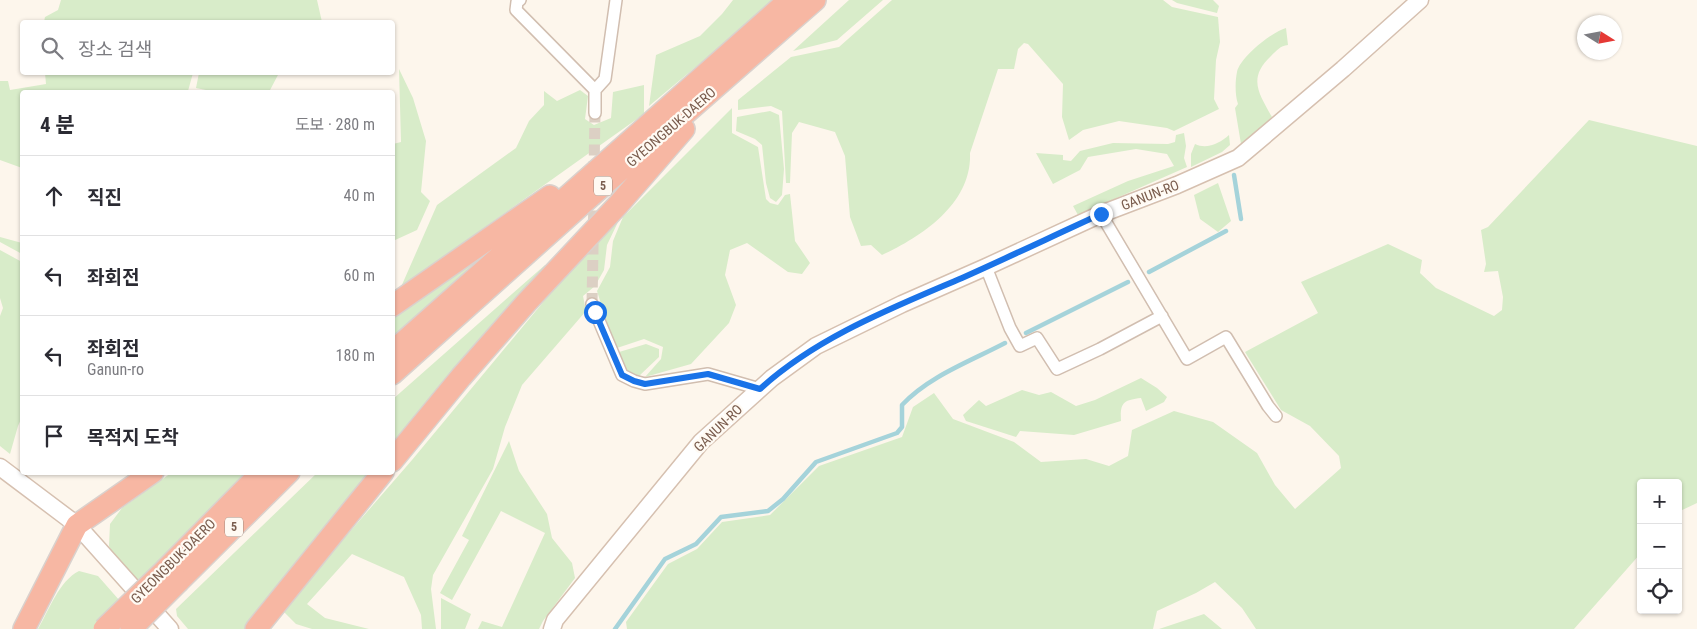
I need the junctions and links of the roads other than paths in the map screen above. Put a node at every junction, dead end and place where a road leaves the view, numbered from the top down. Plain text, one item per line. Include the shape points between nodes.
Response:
1 (616, 0) edge
2 (789, 0) edge
3 (815, 0) edge
4 (1420, 0) edge
5 (518, 1) edge
6 (735, 71) junction
7 (595, 90) junction
8 (595, 113) tunnel mouth
9 (630, 141) junction
10 (1101, 214) junction
11 (986, 267) junction
12 (395, 304) edge
13 (592, 304) tunnel mouth
14 (1162, 316) junction
15 (395, 349) edge
16 (395, 371) edge
17 (760, 389) junction
18 (1276, 416) dead end
19 (395, 457) edge
20 (0, 467) edge
21 (149, 475) edge
22 (259, 475) edge
23 (287, 475) edge
24 (381, 475) edge
25 (77, 525) junction
26 (173, 574) junction
27 (24, 629) edge
28 (104, 629) edge
29 (131, 629) edge
30 (170, 629) edge
31 (256, 629) edge
32 (552, 629) edge

1 - 7 street via 605,79
2 - 9 highway, GYEONGBUK-DAERO
3 - 6 highway, GYEONGBUK-DAERO / 5
4 - 10 street, GANUN-RO via 1238,158
5 - 7 street via 516,10
6 - 16 highway, GYEONGBUK-DAERO / 5
6 - 19 highway via 618,205 519,310
7 - 8 street
9 - 12 highway
9 - 15 highway, GYEONGBUK-DAERO
10 - 11 street, GANUN-RO
10 - 14 street
11 - 14 street via 1020,346 1037,338 1056,369
11 - 17 street, GANUN-RO via 816,346
13 - 17 street via 622,375 645,384 708,374
14 - 18 street via 1187,359 1226,337
17 - 32 street, GANUN-RO via 701,442 555,620
20 - 25 street
21 - 25 highway
22 - 26 highway, GYEONGBUK-DAERO
23 - 26 highway, GYEONGBUK-DAERO / 5
24 - 31 highway
25 - 27 highway
25 - 30 street
26 - 28 highway, GYEONGBUK-DAERO, bridge
26 - 29 highway, GYEONGBUK-DAERO / 5, bridge

